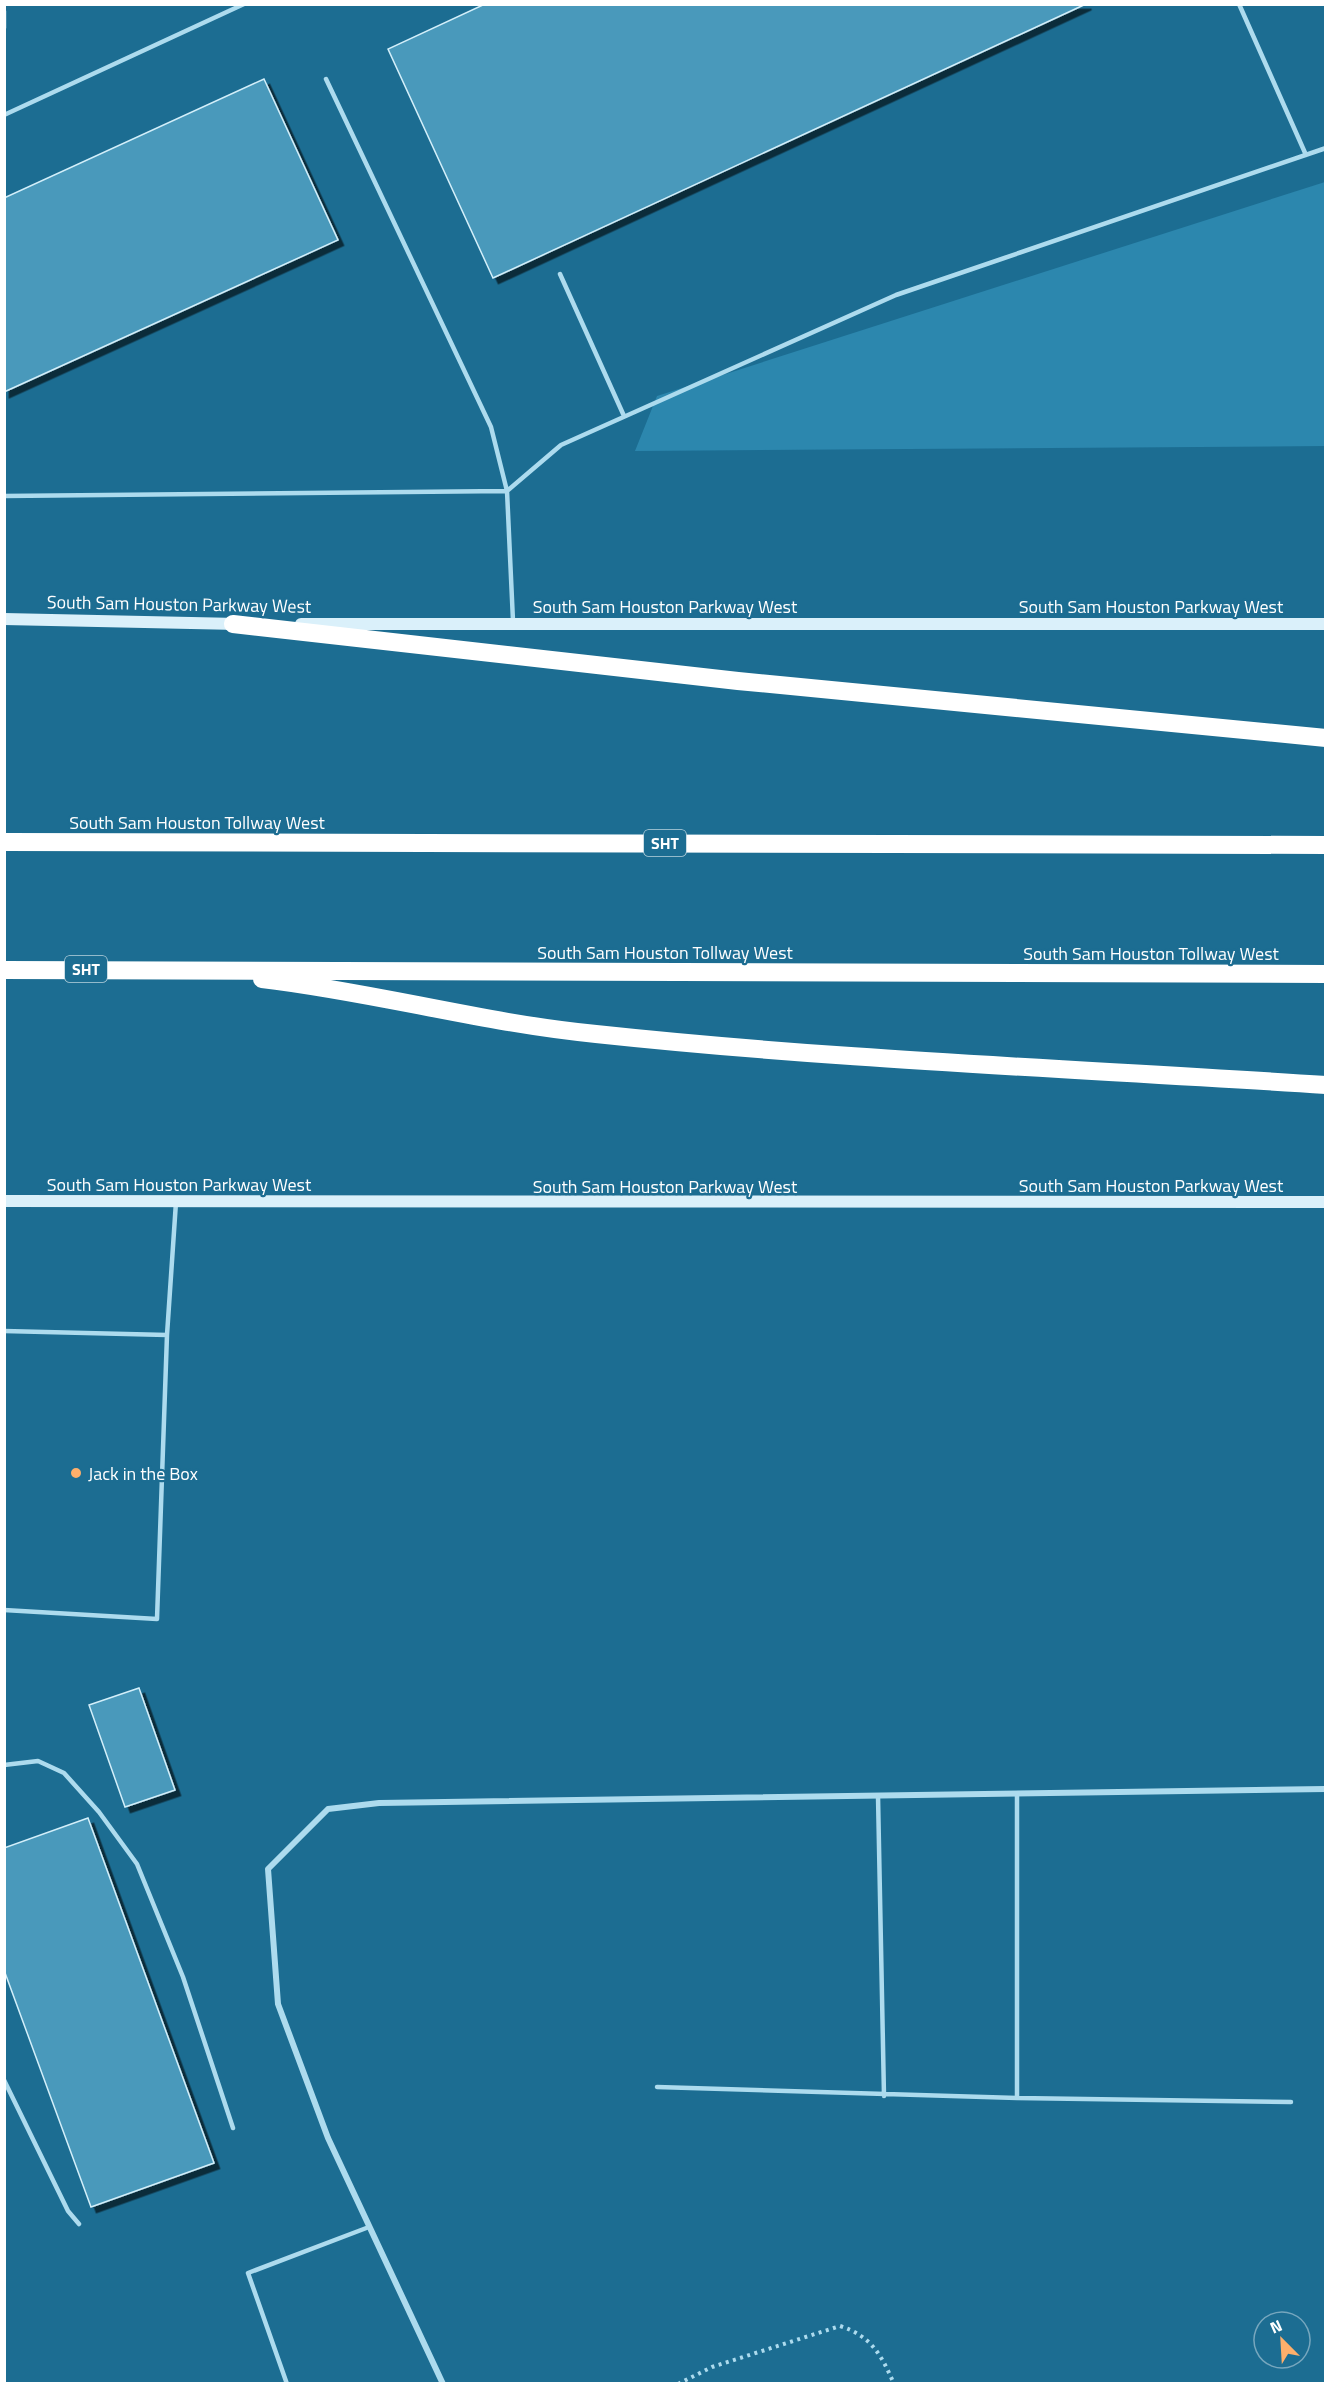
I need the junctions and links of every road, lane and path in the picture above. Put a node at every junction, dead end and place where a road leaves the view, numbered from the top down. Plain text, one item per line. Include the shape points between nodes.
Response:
1 (244, 4) edge
2 (1239, 4) edge
3 (4, 11) edge
4 (4, 28) edge
5 (326, 79) dead end
6 (4, 115) edge
7 (1326, 148) edge
8 (1306, 155) junction
9 (560, 274) dead end
10 (624, 416) junction
11 (507, 491) junction
12 (4, 496) edge
13 (4, 619) edge
14 (232, 624) junction
15 (513, 624) junction
16 (1326, 624) edge
17 (1326, 738) edge
18 (4, 842) edge
19 (1326, 845) edge
20 (168, 969) junction
21 (4, 970) edge
22 (1326, 974) edge
23 (1326, 1085) edge
24 (4, 1201) edge
25 (176, 1202) junction
26 (1326, 1202) edge
27 (4, 1331) edge
28 (167, 1335) junction
29 (4, 1610) edge
30 (4, 1765) edge
31 (1326, 1789) edge
32 (1017, 1794) junction
33 (878, 1796) junction
34 (4, 2080) edge
35 (657, 2087) dead end
36 (884, 2096) junction
37 (1017, 2098) junction
38 (1291, 2102) dead end
39 (233, 2128) dead end
40 (79, 2224) dead end
41 (369, 2227) junction
42 (287, 2384) edge
43 (443, 2384) edge
44 (678, 2384) edge
45 (894, 2384) edge

1 - 6 lane
2 - 8 lane
3 - 4 lane
5 - 11 lane via 492,426
7 - 8 lane
8 - 10 lane via 896,295
9 - 10 lane
10 - 11 lane via 561,445
11 - 12 lane
11 - 15 lane
13 - 14 main road, South Sam Houston Parkway West
14 - 15 main road, South Sam Houston Parkway West
14 - 17 highway via 738,681
15 - 16 main road, South Sam Houston Parkway West
18 - 19 highway, South Sam Houston Tollway West / SHT
20 - 21 highway, South Sam Houston Tollway West / SHT
20 - 22 highway, South Sam Houston Tollway West / SHT
20 - 23 highway via 318,986 492,1020 594,1034 879,1058
24 - 25 main road, South Sam Houston Parkway West
25 - 26 main road, South Sam Houston Parkway West
25 - 28 lane
27 - 28 lane
28 - 29 lane via 157,1619
30 - 39 lane via 38,1761 64,1773 137,1864 183,1977
31 - 32 street
32 - 33 street
32 - 37 lane
33 - 36 lane
33 - 41 street via 379,1803 328,1809 268,1869 278,2004 328,2138
34 - 40 lane via 68,2211
35 - 36 lane
36 - 37 lane
37 - 38 lane
41 - 42 lane via 248,2273
41 - 43 street
44 - 45 path via 712,2367 840,2326 859,2332 876,2350

